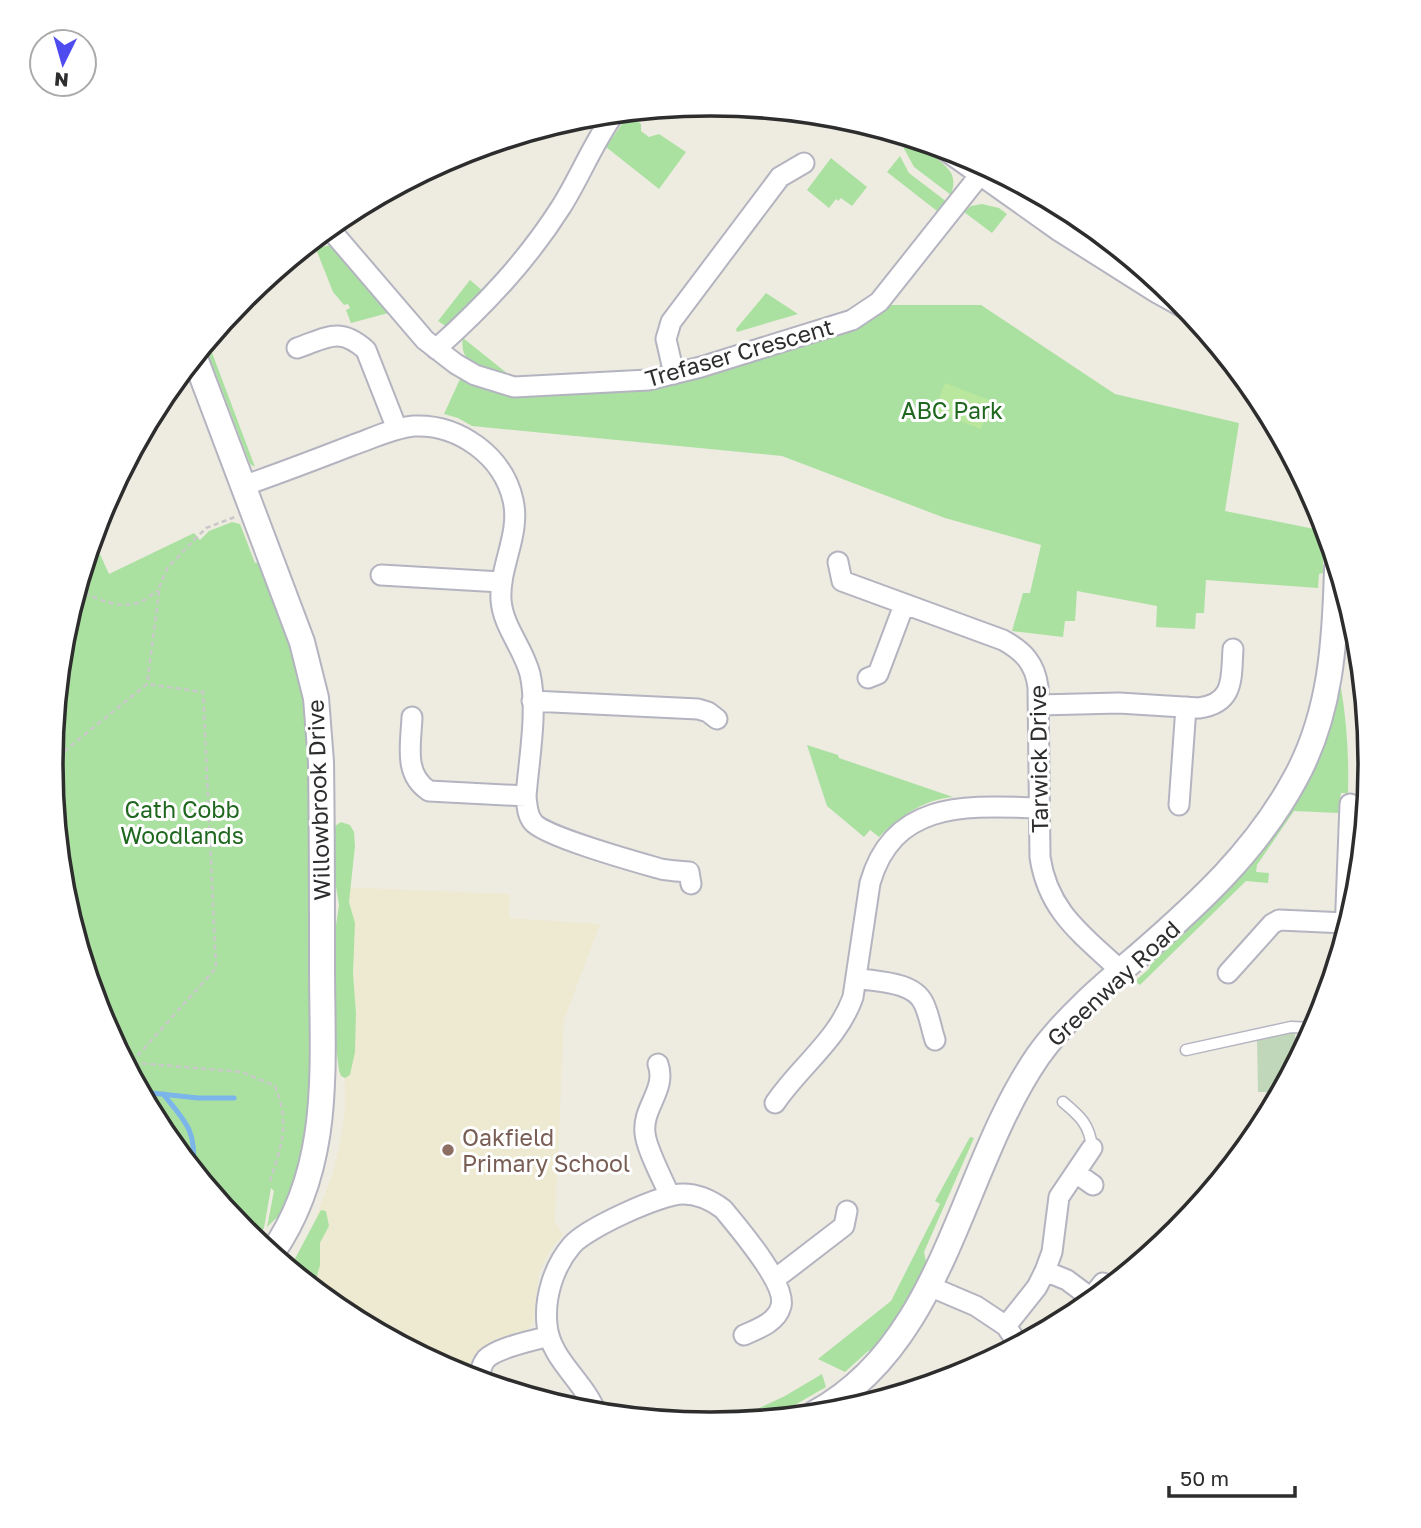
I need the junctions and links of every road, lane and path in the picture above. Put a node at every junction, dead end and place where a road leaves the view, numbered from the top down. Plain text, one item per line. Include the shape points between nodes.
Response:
1 (607, 125) edge
2 (804, 163) dead end
3 (976, 174) edge
4 (979, 176) junction
5 (1065, 223) edge
6 (1059, 231) junction
7 (336, 236) edge
8 (1148, 287) edge
9 (297, 348) dead end
10 (436, 349) junction
11 (199, 368) edge
12 (674, 374) junction
13 (397, 429) junction
14 (243, 486) junction
15 (239, 515) dead end
16 (838, 562) dead end
17 (380, 575) dead end
18 (501, 582) junction
19 (160, 589) junction
20 (86, 594) edge
21 (904, 605) junction
22 (1343, 624) edge
23 (1233, 649) dead end
24 (868, 678) dead end
25 (148, 684) junction
26 (533, 701) junction
27 (1039, 705) junction
28 (1186, 707) junction
29 (412, 717) dead end
30 (717, 719) dead end
31 (63, 752) edge
32 (526, 796) junction
33 (1350, 804) dead end
34 (1179, 805) dead end
35 (1039, 808) junction
36 (691, 884) dead end
37 (1347, 885) edge
38 (1337, 927) edge
39 (1121, 971) junction
40 (1228, 973) dead end
41 (856, 978) junction
42 (1302, 1027) edge
43 (935, 1040) dead end
44 (1186, 1050) dead end
45 (135, 1059) edge
46 (137, 1062) edge
47 (658, 1063) dead end
48 (775, 1102) dead end
49 (1063, 1102) dead end
50 (1092, 1148) joint
51 (1076, 1173) junction
52 (270, 1181) dead end
53 (1093, 1185) dead end
54 (670, 1196) junction
55 (847, 1211) dead end
56 (277, 1245) edge
57 (1045, 1271) junction
58 (775, 1279) junction
59 (929, 1286) junction
60 (1084, 1293) edge
61 (1006, 1326) junction
62 (744, 1335) dead end
63 (549, 1336) junction
64 (1013, 1336) edge
65 (481, 1369) edge
66 (837, 1399) edge
67 (590, 1400) edge

1 - 10 street via 529,253 499,290
2 - 12 street via 780,177 671,323 666,339
3 - 4 street
4 - 6 street
4 - 12 street, Trefaser Crescent via 879,302 864,313
5 - 6 street
6 - 8 street
7 - 10 street, Trefaser Crescent
9 - 13 street via 337,335 359,344 366,351
10 - 12 street, Trefaser Crescent via 475,375 514,387 624,382
11 - 14 street, Willowbrook Drive
13 - 14 street
13 - 18 street via 413,426 449,431 467,439 499,468 515,513
14 - 56 street, Willowbrook Drive via 305,651 316,698 321,762 320,1127 306,1187
15 - 19 path via 206,528 168,568
16 - 21 street, Tarwick Drive via 842,581
17 - 18 street
18 - 26 street via 503,615 524,656
19 - 20 path via 138,603 114,604
19 - 25 path
21 - 24 street via 878,674
21 - 27 street, Tarwick Drive via 1016,647 1037,675
22 - 39 street, Greenway Road via 1317,727 1286,795 1224,878
23 - 28 street via 1226,696 1210,707
25 - 31 path
25 - 45 path via 203,692 216,968
26 - 30 street via 698,709
26 - 32 street
27 - 28 street
27 - 35 street, Tarwick Drive
28 - 34 street
29 - 32 street via 410,763 420,785 429,791
32 - 36 street via 531,821 539,828 664,870 689,872
33 - 37 street
35 - 39 street, Tarwick Drive via 1040,857 1048,892 1063,915
35 - 41 street via 944,810 927,815 896,836 873,874
38 - 40 street via 1279,920
39 - 59 street, Greenway Road via 1078,1010 1023,1079
41 - 43 street via 916,994
41 - 48 street via 839,1027
42 - 44 lane
46 - 52 path via 242,1072 275,1086 283,1105 284,1141
47 - 54 street via 663,1077 646,1119 645,1135
49 - 50 lane via 1084,1120
50 - 51 street
51 - 53 street
51 - 57 street via 1059,1197
54 - 58 street via 713,1201
54 - 63 street via 611,1220 573,1244 556,1268 551,1287
55 - 58 street via 844,1226
57 - 60 street
57 - 61 street
58 - 62 street via 781,1307 774,1318
59 - 61 street
59 - 66 street, Greenway Road via 886,1354
61 - 64 street
63 - 65 street via 495,1353
63 - 67 street

